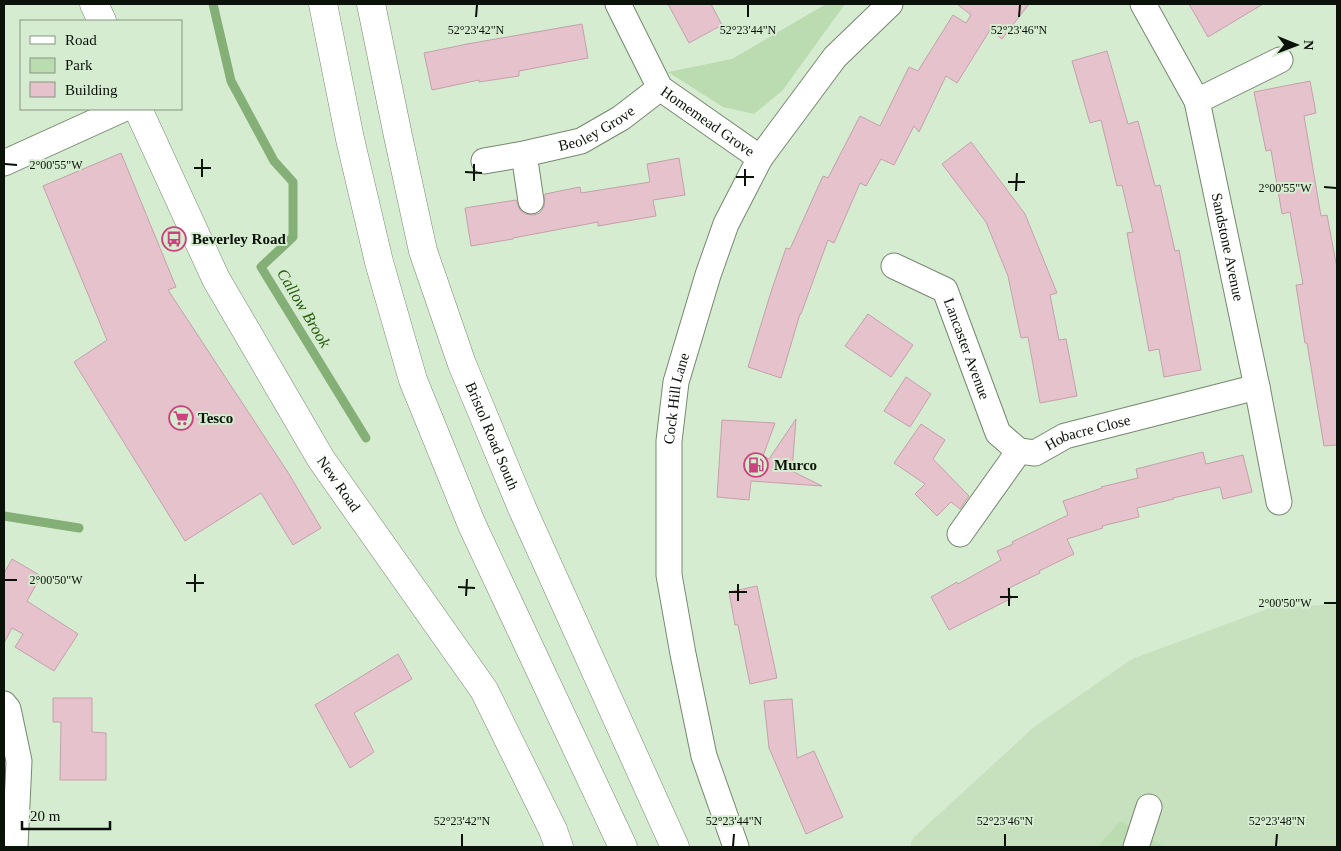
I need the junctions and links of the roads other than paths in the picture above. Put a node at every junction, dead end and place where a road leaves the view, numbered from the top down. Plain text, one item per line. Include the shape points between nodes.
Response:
1 (94, 4) edge
2 (323, 4) edge
3 (371, 4) edge
4 (618, 4) edge
5 (890, 4) edge
6 (1143, 4) edge
7 (102, 20) edge
8 (1280, 60) dead end
9 (660, 88) junction
10 (1197, 101) junction
11 (121, 110) edge
12 (138, 110) edge
13 (524, 154) junction
14 (760, 158) junction
15 (484, 161) dead end
16 (4, 163) edge
17 (531, 201) dead end
18 (894, 266) dead end
19 (1257, 387) junction
20 (1018, 451) junction
21 (1279, 502) dead end
22 (960, 534) dead end
23 (4, 704) edge
24 (1149, 807) dead end
25 (552, 842) edge
26 (15, 847) edge
27 (623, 847) edge
28 (675, 847) edge
29 (736, 847) edge
30 (1136, 847) edge

1 - 7 main road
2 - 27 main road via 379,262 413,380 472,526
3 - 28 main road, Bristol Road South via 423,251 462,364 522,508
4 - 9 street, Homemead Grove
5 - 14 street, Cock Hill Lane via 835,57
6 - 10 street, Sandstone Avenue
8 - 10 street
9 - 13 street, Beoley Grove via 621,118 581,142
9 - 14 street, Homemead Grove
10 - 19 street, Sandstone Avenue
11 - 16 street
12 - 25 main road, New Road via 216,280 321,459 484,690
13 - 15 street, Beoley Grove
13 - 17 street
14 - 29 street, Cock Hill Lane via 726,224 708,275 676,382 669,441 669,575 704,756
18 - 20 street, Lancaster Avenue via 945,290 998,433
19 - 20 street, Hobacre Close via 1065,436 1035,453
19 - 21 street, Sandstone Avenue
20 - 22 street
23 - 26 street via 8,709 19,761
24 - 30 street

